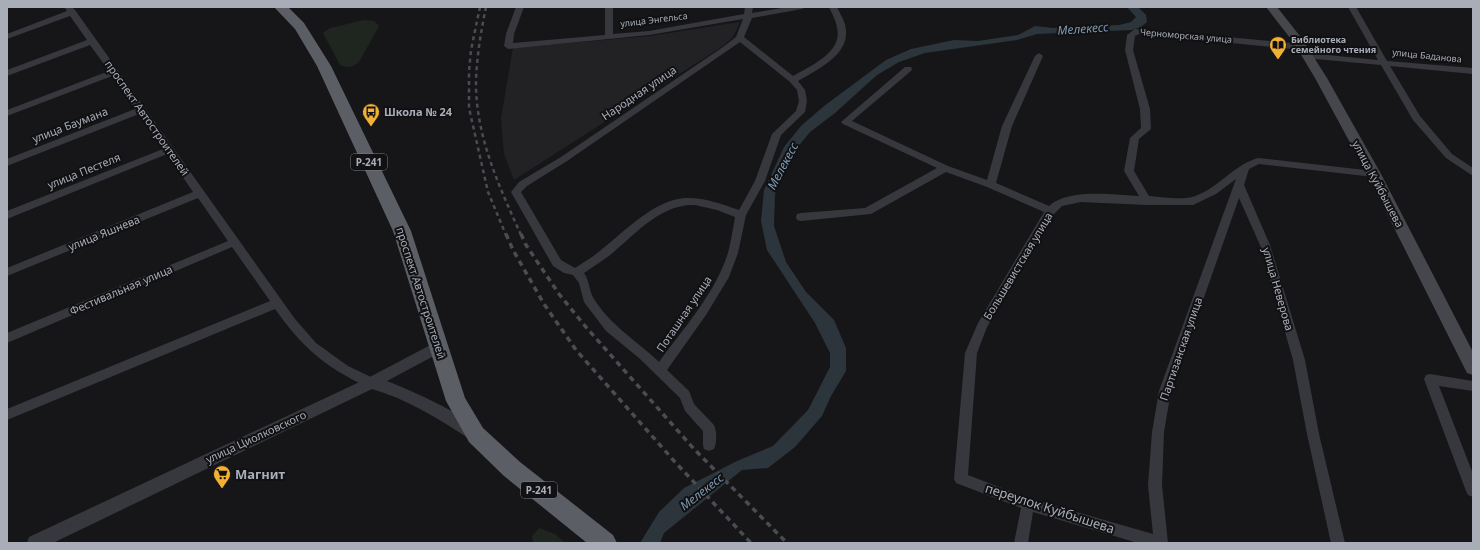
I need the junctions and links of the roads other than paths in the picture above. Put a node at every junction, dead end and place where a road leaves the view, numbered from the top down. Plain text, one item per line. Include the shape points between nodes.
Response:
1 (280, 7) edge
2 (520, 7) edge
3 (609, 7) edge
4 (749, 7) edge
5 (802, 7) edge
6 (833, 7) edge
7 (1271, 7) edge
8 (1352, 7) edge
9 (70, 10) edge
10 (748, 17) junction
11 (609, 36) junction
12 (7, 37) edge
13 (740, 38) junction
14 (92, 41) junction
15 (1304, 51) junction
16 (1039, 56) dead end
17 (1384, 62) junction
18 (908, 69) dead end
19 (1473, 71) edge
20 (114, 72) junction
21 (7, 73) edge
22 (793, 80) junction
23 (141, 110) junction
24 (7, 113) edge
25 (169, 150) junction
26 (7, 163) edge
27 (1245, 167) junction
28 (945, 168) junction
29 (1473, 173) edge
30 (1374, 174) junction
31 (1239, 185) junction
32 (991, 186) junction
33 (200, 193) junction
34 (1147, 201) junction
35 (1050, 211) junction
36 (7, 215) edge
37 (741, 215) junction
38 (801, 217) dead end
39 (235, 242) junction
40 (7, 272) edge
41 (577, 272) junction
42 (278, 303) junction
43 (7, 338) edge
44 (438, 347) junction
45 (1473, 368) edge
46 (659, 371) junction
47 (371, 383) junction
48 (1473, 386) edge
49 (7, 415) edge
50 (476, 435) junction
51 (709, 444) dead end
52 (961, 479) joint
53 (1473, 491) edge
54 (1028, 504) junction
55 (35, 543) edge
56 (605, 543) edge
57 (1021, 543) edge
58 (1161, 543) edge
59 (1338, 543) edge

1 - 44 highway, проспект Автостроителей / Р-241 via 292,16 324,66 402,231
2 - 11 street, улица Энгельса via 508,46
3 - 11 street
4 - 10 street
5 - 10 street, улица Энгельса
6 - 22 street via 843,30 840,47 828,58
7 - 15 main road, улица Куйбышева
8 - 17 street
9 - 12 street
9 - 14 street, проспект Автостроителей
10 - 11 street, улица Энгельса via 649,33
10 - 13 street
13 - 22 street
13 - 41 street, Народная улица via 523,184 516,192 558,263 568,270
14 - 20 street, проспект Автостроителей
14 - 21 street
15 - 17 street, улица Баданова
15 - 30 main road, улица Куйбышева via 1322,78
15 - 34 street, Черноморская улица via 1164,33 1138,31 1130,35 1129,50 1144,109 1146,129 1135,138 1129,171
16 - 32 street via 1007,126
17 - 19 street, улица Баданова
17 - 29 street via 1416,118 1449,156
18 - 28 street via 846,122
20 - 23 street, проспект Автостроителей
20 - 24 street
22 - 37 street, Поташная улица via 801,90 803,101 800,112 777,134 760,181
23 - 25 street, проспект Автостроителей
23 - 26 street, улица Баумана
25 - 33 street, проспект Автостроителей
25 - 36 street, улица Пестеля
27 - 30 street via 1258,161
27 - 31 street
27 - 34 street, Большевистская улица via 1212,192 1193,201
28 - 32 street
28 - 38 street via 867,211
30 - 45 main road, улица Куйбышева
31 - 58 street, Партизанская улица via 1165,391 1158,432 1155,485
31 - 59 street, улица Неверова via 1265,245 1299,360
32 - 35 street
33 - 39 street, проспект Автостроителей
33 - 40 street, улица Яшнева
34 - 35 street, Большевистская улица via 1081,198 1059,203
35 - 52 street, Большевистская улица via 982,326 971,353
37 - 41 street via 703,203 682,202 664,209 634,229
37 - 46 street, Поташная улица via 733,253 723,277 702,312
39 - 42 street, проспект Автостроителей
39 - 43 street, Фестивальная улица
41 - 46 street via 584,282 588,299 610,328
42 - 47 street, проспект Автостроителей via 312,346 344,370
42 - 49 street
44 - 47 street, улица Циолковского
44 - 50 highway, проспект Автостроителей / Р-241 via 456,401
46 - 51 street via 685,395 689,407 709,429
47 - 50 street via 390,388 431,406
47 - 55 street, улица Циолковского
48 - 53 street via 1430,379
50 - 56 highway, проспект Автостроителей / Р-241 via 512,469
52 - 54 street, переулок Куйбышева
54 - 57 street
54 - 58 street, переулок Куйбышева

